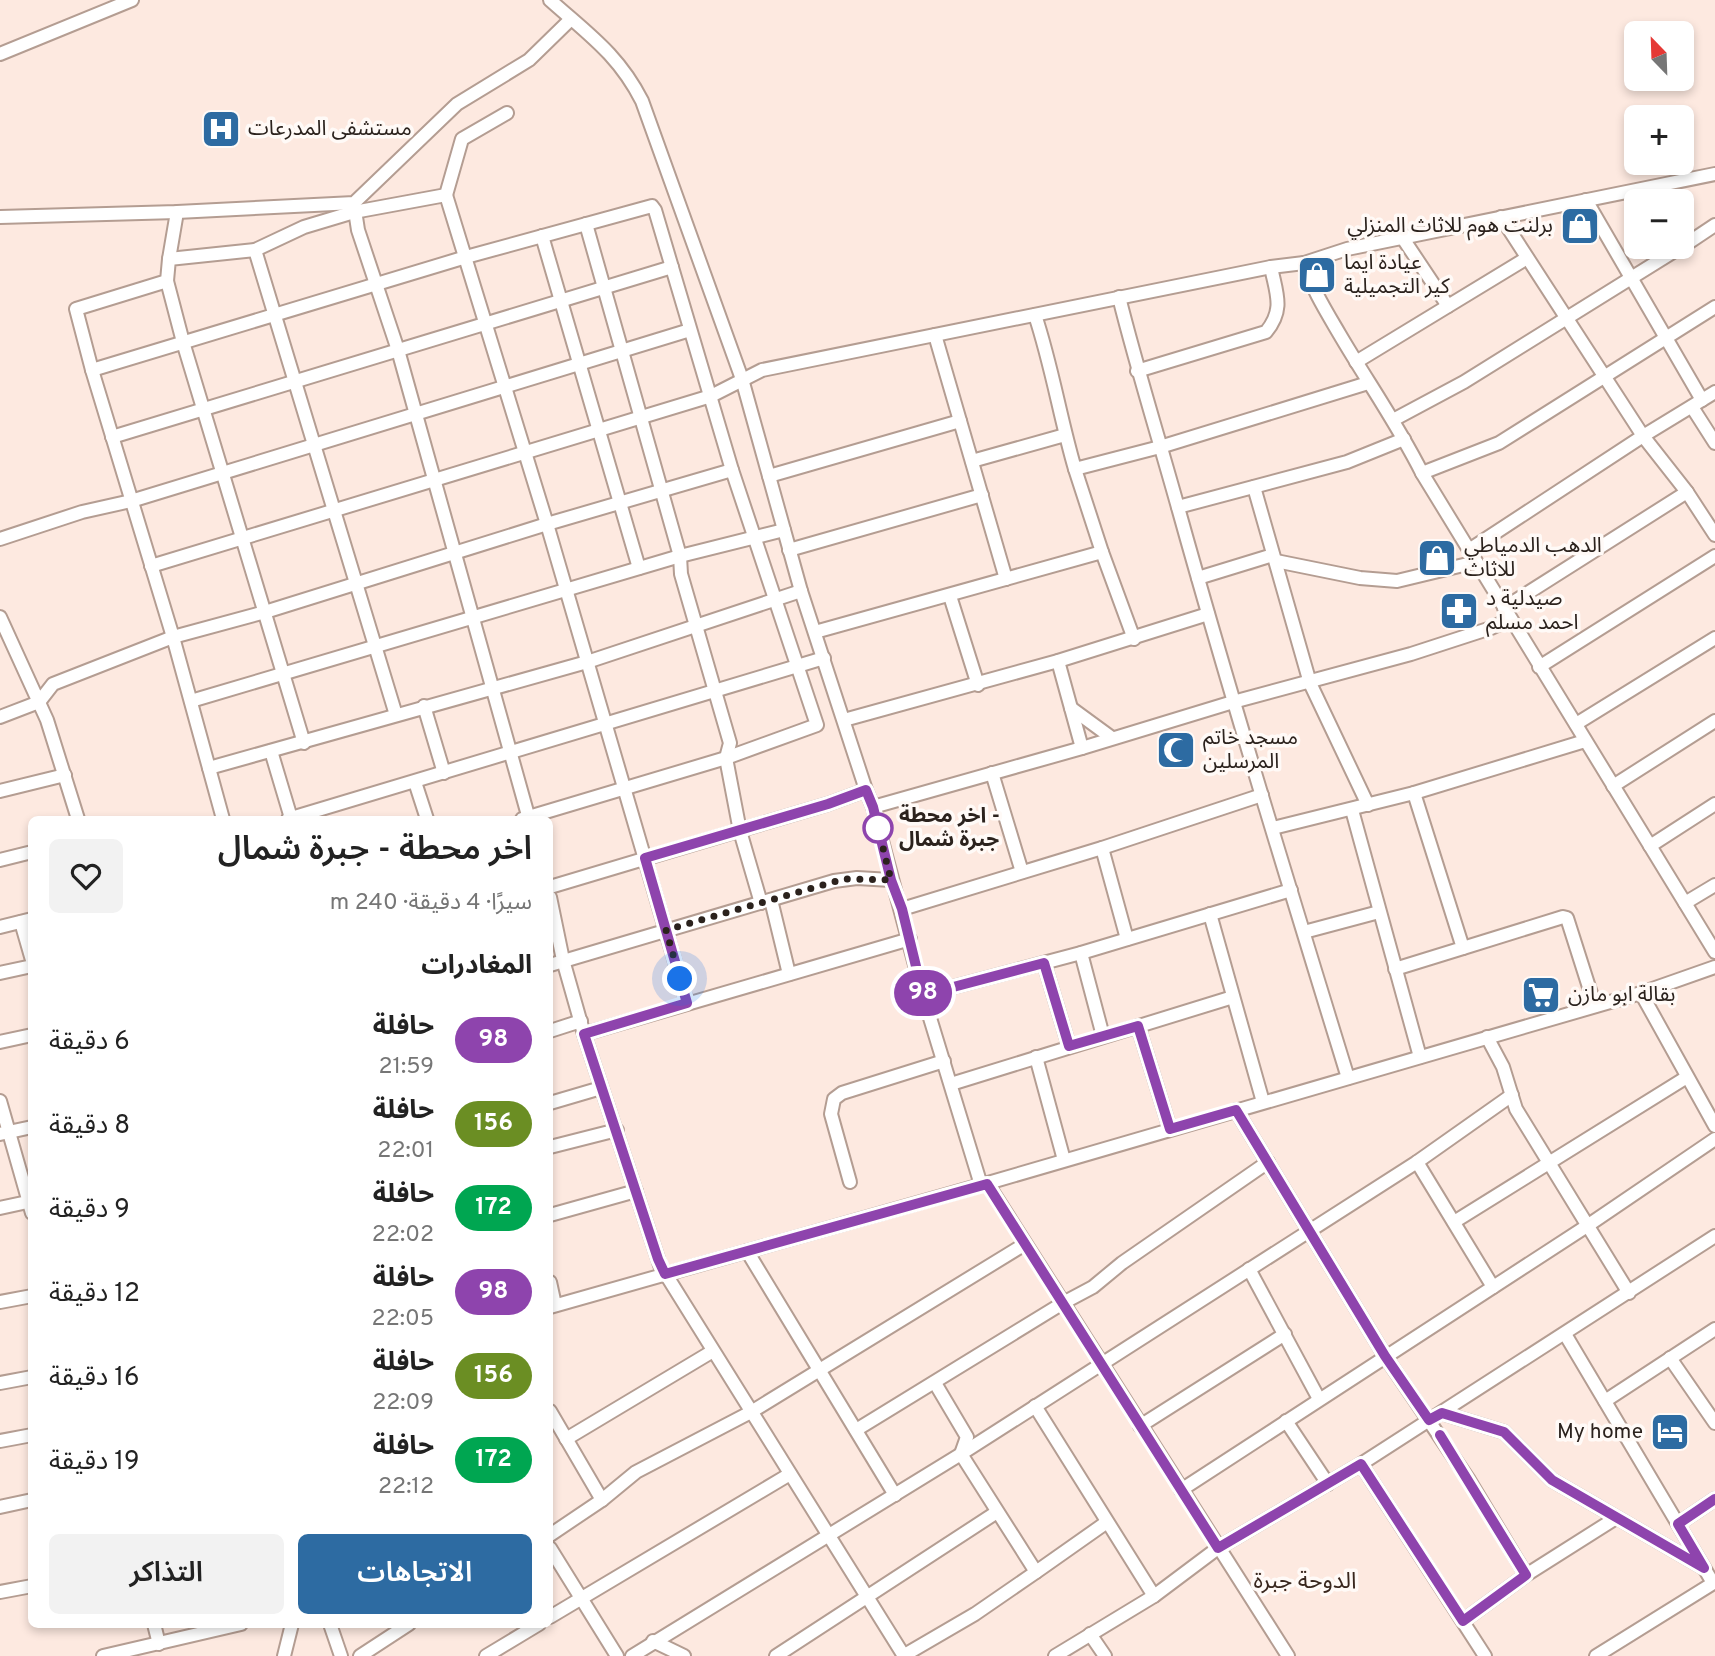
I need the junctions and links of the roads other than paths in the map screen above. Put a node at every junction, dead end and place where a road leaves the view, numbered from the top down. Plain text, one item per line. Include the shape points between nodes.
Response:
1 (132, 0) edge
2 (550, 0) edge
3 (571, 19) junction
4 (0, 54) edge
5 (507, 113) dead end
6 (1715, 174) edge
7 (446, 195) junction
8 (1586, 200) junction
9 (354, 207) junction
10 (177, 212) junction
11 (0, 217) edge
12 (1501, 217) junction
13 (586, 224) junction
14 (1715, 225) edge
15 (542, 236) junction
16 (1402, 237) junction
17 (1694, 239) edge
18 (256, 250) junction
19 (467, 257) junction
20 (1527, 258) junction
21 (169, 259) junction
22 (1663, 259) edge
23 (1304, 263) junction
24 (672, 267) junction
25 (1271, 267) junction
26 (1631, 279) junction
27 (167, 281) junction
28 (377, 284) junction
29 (603, 288) junction
30 (1119, 297) junction
31 (561, 300) junction
32 (1448, 306) junction
33 (1715, 307) edge
34 (275, 315) junction
35 (1035, 315) junction
36 (1568, 318) junction
37 (486, 323) junction
38 (690, 330) junction
39 (935, 335) junction
40 (1665, 338) junction
41 (183, 342) junction
42 (398, 350) junction
43 (621, 351) junction
44 (1356, 362) junction
45 (578, 363) junction
46 (92, 370) junction
47 (1137, 371) junction
48 (1605, 378) junction
49 (742, 379) junction
50 (296, 381) junction
51 (1368, 383) junction
52 (505, 386) junction
53 (1715, 392) edge
54 (711, 396) junction
55 (1697, 403) junction
56 (203, 408) junction
57 (416, 414) junction
58 (640, 419) junction
59 (1393, 420) junction
60 (960, 421) junction
61 (598, 432) junction
62 (1065, 435) junction
63 (1643, 436) junction
64 (112, 437) junction
65 (1405, 439) junction
66 (1715, 443) edge
67 (315, 444) junction
68 (1160, 447) junction
69 (525, 452) junction
70 (972, 461) junction
71 (1074, 469) junction
72 (732, 470) junction
73 (222, 472) junction
74 (1422, 473) junction
75 (769, 475) junction
76 (434, 479) junction
77 (1254, 487) junction
78 (661, 491) junction
79 (1687, 492) junction
80 (982, 495) junction
81 (131, 500) junction
82 (620, 502) junction
83 (1178, 507) junction
84 (335, 510) junction
85 (547, 524) junction
86 (783, 530) junction
87 (1715, 535) edge
88 (755, 536) junction
89 (242, 538) junction
90 (0, 539) edge
91 (789, 550) junction
92 (454, 552) junction
93 (1102, 552) junction
94 (680, 556) junction
95 (1472, 556) junction
96 (1715, 556) edge
97 (1274, 558) junction
98 (151, 566) junction
99 (639, 568) junction
100 (1198, 578) junction
101 (1006, 579) junction
102 (357, 584) junction
103 (566, 590) junction
104 (801, 591) junction
105 (950, 596) junction
106 (775, 599) junction
107 (265, 612) junction
108 (1507, 613) junction
109 (1208, 614) junction
110 (0, 617) edge
111 (472, 618) junction
112 (697, 626) junction
113 (815, 632) junction
114 (173, 637) junction
115 (1133, 639) junction
116 (1715, 639) edge
117 (376, 648) junction
118 (824, 658) junction
119 (1058, 661) junction
120 (587, 662) junction
121 (796, 667) junction
122 (1539, 667) junction
123 (284, 675) junction
124 (1310, 682) junction
125 (978, 685) junction
126 (492, 688) junction
127 (714, 692) junction
128 (191, 701) junction
129 (39, 702) junction
130 (1233, 702) junction
131 (425, 706) junction
132 (1071, 707) junction
133 (396, 715) junction
134 (0, 717) edge
135 (844, 720) junction
136 (1715, 721) edge
137 (605, 724) junction
138 (1576, 724) junction
139 (1112, 738) junction
140 (1585, 741) junction
141 (304, 743) junction
142 (1082, 748) junction
143 (271, 751) junction
144 (511, 752) junction
145 (726, 758) junction
146 (209, 768) junction
147 (444, 773) junction
148 (992, 773) junction
149 (65, 775) junction
150 (415, 782) junction
151 (1613, 786) junction
152 (624, 789) junction
153 (866, 790) junction
154 (0, 791) edge
155 (1414, 793) junction
156 (1262, 794) junction
157 (1715, 804) edge
158 (1368, 805) junction
159 (873, 807) junction
160 (1352, 810) junction
161 (325, 814) edge
162 (77, 816) edge
163 (222, 816) edge
164 (289, 816) edge
165 (425, 816) edge
166 (527, 816) edge
167 (534, 816) edge
168 (1272, 828) junction
169 (740, 831) junction
170 (1650, 846) junction
171 (1102, 848) junction
172 (28, 853) edge
173 (645, 858) junction
174 (0, 860) edge
175 (1022, 872) junction
176 (891, 880) junction
177 (1715, 885) edge
178 (553, 886) edge
179 (1291, 890) junction
180 (766, 901) junction
181 (1685, 903) junction
182 (902, 909) junction
183 (553, 912) edge
184 (1379, 912) junction
185 (1210, 914) junction
186 (26, 920) edge
187 (0, 927) edge
188 (666, 930) junction
189 (1304, 932) junction
190 (910, 939) junction
191 (1127, 939) junction
192 (1464, 948) junction
193 (1715, 952) edge
194 (1081, 953) junction
195 (563, 960) junction
196 (1044, 963) junction
197 (553, 964) edge
198 (28, 967) edge
199 (1715, 967) edge
200 (1395, 969) junction
201 (0, 973) edge
202 (789, 974) junction
203 (1641, 993) junction
204 (923, 995) junction
205 (1233, 997) junction
206 (687, 1003) junction
207 (1595, 1006) junction
208 (1138, 1026) junction
209 (582, 1028) junction
210 (553, 1031) edge
211 (28, 1036) edge
212 (1103, 1036) junction
213 (1487, 1037) junction
214 (0, 1042) edge
215 (1069, 1046) junction
216 (1035, 1057) junction
217 (1420, 1057) junction
218 (944, 1061) junction
219 (1687, 1077) junction
220 (1348, 1078) junction
221 (951, 1084) junction
222 (601, 1088) junction
223 (1512, 1095) junction
224 (0, 1101) edge
225 (553, 1102) edge
226 (1263, 1102) junction
227 (1236, 1110) junction
228 (1715, 1126) edge
229 (28, 1128) edge
230 (1170, 1129) junction
231 (617, 1130) junction
232 (4, 1133) edge
233 (1715, 1139) edge
234 (553, 1146) edge
235 (1064, 1160) junction
236 (1268, 1162) junction
237 (1417, 1162) junction
238 (1548, 1162) junction
239 (850, 1182) dead end
240 (984, 1184) junction
241 (636, 1191) junction
242 (28, 1199) edge
243 (28, 1205) edge
244 (0, 1208) edge
245 (553, 1213) edge
246 (1454, 1222) junction
247 (1587, 1226) junction
248 (1308, 1230) junction
249 (1715, 1236) edge
250 (1025, 1244) junction
251 (747, 1251) junction
252 (1249, 1269) junction
253 (665, 1274) junction
254 (1493, 1287) junction
255 (1629, 1293) junction
256 (28, 1297) edge
257 (0, 1302) edge
258 (1063, 1303) junction
259 (553, 1306) edge
260 (1715, 1329) edge
261 (1285, 1334) junction
262 (1565, 1334) junction
263 (713, 1351) junction
264 (1385, 1356) junction
265 (1671, 1358) junction
266 (1100, 1363) junction
267 (820, 1370) junction
268 (28, 1378) edge
269 (0, 1383) edge
270 (935, 1383) junction
271 (1319, 1399) junction
272 (1605, 1401) junction
273 (1035, 1406) junction
274 (751, 1412) junction
275 (1442, 1413) junction
276 (553, 1415) edge
277 (1429, 1420) junction
278 (1286, 1421) junction
279 (1715, 1422) edge
280 (1140, 1426) junction
281 (856, 1430) junction
282 (28, 1436) edge
283 (566, 1439) junction
284 (0, 1441) edge
285 (961, 1454) junction
286 (1361, 1464) junction
287 (790, 1474) junction
288 (1328, 1484) junction
289 (1181, 1490) junction
290 (895, 1495) junction
291 (1715, 1499) edge
292 (602, 1500) junction
293 (28, 1501) edge
294 (0, 1507) edge
295 (997, 1512) junction
296 (1616, 1518) junction
297 (1107, 1522) junction
298 (1678, 1524) junction
299 (553, 1533) edge
300 (828, 1534) junction
301 (1218, 1548) junction
302 (553, 1553) edge
303 (1704, 1568) junction
304 (1035, 1572) junction
305 (1526, 1575) junction
306 (1714, 1583) edge
307 (28, 1587) edge
308 (0, 1592) edge
309 (866, 1596) junction
310 (1154, 1596) junction
311 (581, 1598) junction
312 (553, 1615) edge
313 (1463, 1621) junction
314 (155, 1628) edge
315 (225, 1628) edge
316 (291, 1628) edge
317 (331, 1628) edge
318 (403, 1628) edge
319 (532, 1628) edge
320 (1090, 1634) junction
321 (653, 1641) junction
322 (159, 1644) junction
323 (103, 1656) edge
324 (284, 1656) edge
325 (341, 1656) edge
326 (360, 1656) edge
327 (486, 1656) edge
328 (617, 1656) edge
329 (632, 1656) edge
330 (684, 1656) edge
331 (776, 1656) edge
332 (903, 1656) edge
333 (1055, 1656) edge
334 (1105, 1656) edge
335 (1288, 1656) edge
336 (1485, 1656) edge
337 (1596, 1656) edge

1 - 4 street
2 - 3 street
3 - 9 street via 529,60 457,104
3 - 49 street via 610,52 642,101
5 - 7 street via 462,139
6 - 8 street
7 - 9 street
7 - 19 street
8 - 12 street
8 - 26 street
9 - 10 street
9 - 18 street
9 - 28 street
10 - 11 street
10 - 21 street
12 - 16 street
12 - 20 street
13 - 15 street
13 - 24 street via 652,206
13 - 29 street
14 - 17 street
15 - 19 street
15 - 31 street
16 - 23 street
16 - 32 street
18 - 21 street
18 - 34 street
19 - 28 street
19 - 37 street
20 - 32 street
20 - 36 street
21 - 27 street
22 - 26 street
23 - 25 street
23 - 44 street via 1315,292
24 - 29 street
24 - 38 street
25 - 30 street
25 - 47 street via 1279,304 1276,320 1266,332
26 - 36 street
26 - 40 street
27 - 41 street
27 - 46 street via 76,309
28 - 34 street
28 - 42 street
29 - 31 street
29 - 43 street
30 - 35 street
30 - 47 street
31 - 37 street
31 - 45 street
32 - 44 street
33 - 40 street
34 - 41 street
34 - 50 street
35 - 39 street
35 - 62 street via 1049,356
36 - 48 street
36 - 59 street
37 - 42 street
37 - 52 street
38 - 43 street
38 - 54 street
39 - 49 street via 762,370
39 - 60 street
40 - 48 street
40 - 55 street
41 - 46 street
41 - 56 street
42 - 50 street
42 - 57 street
43 - 45 street
43 - 58 street
44 - 51 street
45 - 52 street
45 - 61 street
46 - 64 street
47 - 68 street
48 - 63 street
48 - 74 street via 1499,443
49 - 54 street
49 - 75 street
50 - 56 street
50 - 67 street
51 - 59 street
51 - 68 street
52 - 57 street
52 - 69 street
53 - 55 street
54 - 58 street
54 - 72 street
55 - 63 street
55 - 66 street
56 - 64 street
56 - 73 street
57 - 67 street
57 - 76 street
58 - 61 street
58 - 78 street
59 - 65 street
60 - 70 street
60 - 75 street
61 - 69 street
61 - 82 street
62 - 70 street
62 - 71 street
63 - 79 street
63 - 95 street
64 - 81 street
65 - 74 street
65 - 77 street via 1347,462
67 - 73 street
67 - 84 street
68 - 71 street
68 - 83 street
69 - 76 street
69 - 85 street
70 - 80 street
71 - 93 street
72 - 78 street
72 - 88 street
73 - 81 street
73 - 89 street
74 - 95 street
75 - 86 street
76 - 84 street
76 - 92 street
77 - 83 street
77 - 97 street
78 - 82 street
78 - 94 street
79 - 87 street
79 - 108 street
80 - 91 street
80 - 101 street
81 - 90 street
81 - 98 street
82 - 85 street
82 - 99 street
83 - 100 street
84 - 89 street
84 - 102 street
85 - 92 street
85 - 103 street
86 - 88 street
86 - 91 street
88 - 94 street
88 - 106 street
89 - 98 street
89 - 107 street
91 - 104 street
92 - 102 street
92 - 111 street
93 - 101 street
93 - 115 street
94 - 99 street
94 - 112 street via 681,575
95 - 97 street via 1397,580 1360,578
95 - 108 street
96 - 122 street
97 - 100 street
97 - 124 street
98 - 114 street
99 - 103 street
100 - 109 street
101 - 105 street
102 - 107 street
102 - 117 street
103 - 111 street
103 - 120 street
104 - 106 street
104 - 113 street
105 - 113 street
105 - 125 street
106 - 112 street
106 - 121 street
107 - 114 street
107 - 123 street
108 - 122 street
108 - 124 street via 1491,628
109 - 115 street
109 - 130 street
110 - 129 street
111 - 117 street
111 - 126 street
112 - 120 street
112 - 127 street
113 - 118 street
114 - 128 street
114 - 129 street via 53,684
115 - 119 street
116 - 138 street
117 - 123 street
117 - 133 street
118 - 121 street
118 - 135 street
119 - 125 street
119 - 132 street
120 - 126 street
120 - 137 street
121 - 127 street
121 - 145 street via 817,725
122 - 138 street
123 - 128 street
123 - 141 street
124 - 130 street
124 - 158 street
125 - 135 street
126 - 131 street
126 - 144 street
127 - 137 street
127 - 145 street via 730,743
128 - 146 street
129 - 134 street
129 - 149 street
130 - 139 street
130 - 156 street
131 - 133 street
131 - 147 street
132 - 139 street
132 - 142 street
133 - 141 street
135 - 153 street
136 - 151 street
137 - 144 street
137 - 152 street
138 - 140 street
139 - 142 street
140 - 151 street
140 - 155 street
141 - 143 street
142 - 148 street
143 - 146 street
143 - 164 street
144 - 147 street
144 - 166 street
145 - 152 street
145 - 169 street
146 - 163 street
147 - 150 street
148 - 159 street
148 - 175 street
149 - 154 street
149 - 162 street
150 - 161 street
150 - 165 street
151 - 170 street
152 - 167 street
152 - 173 street
153 - 159 street
153 - 169 street
155 - 158 street
155 - 192 street
156 - 168 street
156 - 171 street
157 - 170 street
158 - 160 street
159 - 176 street
160 - 168 street
160 - 184 street
168 - 179 street
169 - 173 street
169 - 180 street
170 - 181 street
171 - 175 street
171 - 191 street
172 - 174 street
173 - 178 street
173 - 188 street
175 - 182 street
176 - 180 street via 844,879
176 - 182 street
177 - 181 street
179 - 185 street
179 - 189 street
180 - 188 street
180 - 202 street
181 - 193 street
182 - 190 street
183 - 195 street
184 - 189 street
184 - 200 street
185 - 191 street
185 - 205 street
186 - 187 street
188 - 195 street
188 - 206 street
189 - 220 street
190 - 202 street
190 - 204 street
191 - 194 street
192 - 200 street
192 - 207 street via 1567,918
194 - 196 street
194 - 212 street
195 - 197 street
195 - 209 street
196 - 204 street
196 - 215 street
198 - 201 street
199 - 203 street
200 - 217 street
202 - 206 street
203 - 207 street
203 - 219 street
204 - 218 street
205 - 208 street
205 - 226 street
206 - 209 street
207 - 213 street
208 - 212 street
208 - 230 street
209 - 210 street
209 - 222 street
211 - 214 street
212 - 215 street
213 - 217 street
213 - 223 street
215 - 216 street
216 - 221 street
216 - 235 street
217 - 220 street
218 - 221 street
218 - 239 street via 834,1099 831,1114
219 - 228 street
219 - 238 street
220 - 226 street
221 - 240 street
222 - 225 street
222 - 231 street
223 - 237 street
223 - 238 street
224 - 232 street
226 - 227 street
227 - 230 street
227 - 236 street
229 - 232 street
230 - 235 street
231 - 234 street
231 - 241 street
232 - 242 street
233 - 247 street
235 - 240 street
236 - 248 street
236 - 258 street via 1093,1287
237 - 246 street
237 - 248 street
238 - 246 street
238 - 247 street
240 - 250 street
240 - 251 street
241 - 245 street
241 - 253 street
243 - 244 street
246 - 254 street
247 - 254 street
247 - 255 street
248 - 252 street
248 - 264 street
249 - 255 street
250 - 258 street
250 - 267 street
251 - 253 street
251 - 267 street
252 - 261 street
252 - 266 street
253 - 259 street
253 - 263 street
254 - 264 street
255 - 262 street
256 - 257 street
258 - 266 street
258 - 270 street
260 - 265 street
261 - 271 street
261 - 280 street
262 - 272 street
262 - 275 street
263 - 274 street
263 - 283 street
264 - 271 street
264 - 277 street
265 - 272 street
265 - 279 street
266 - 273 street
266 - 280 street
267 - 274 street
267 - 281 street
268 - 269 street
270 - 281 street
270 - 285 street via 967,1437
271 - 278 street
272 - 298 street
273 - 285 street
273 - 297 street
274 - 287 street
274 - 292 street via 636,1472
275 - 277 street
275 - 296 street via 1504,1432 1552,1480
276 - 283 street
277 - 286 street
277 - 305 street
278 - 288 street
278 - 289 street
280 - 289 street
281 - 290 street
282 - 284 street
283 - 292 street
285 - 290 street
285 - 295 street
286 - 288 street
286 - 313 street
287 - 300 street
287 - 311 street
288 - 301 street
289 - 301 street
290 - 300 street
291 - 298 street
292 - 299 street
293 - 294 street
295 - 304 street
295 - 309 street
296 - 303 street
296 - 305 street
297 - 304 street
297 - 310 street
298 - 303 street
300 - 309 street
300 - 321 street
301 - 310 street
301 - 335 street
302 - 311 street
303 - 306 street
304 - 332 street
305 - 313 street
306 - 337 street
307 - 308 street
309 - 331 street
309 - 332 street
310 - 320 street
311 - 312 street
311 - 328 street
313 - 336 street
314 - 322 street
315 - 322 street
316 - 324 street
317 - 325 street
318 - 326 street
319 - 327 street
320 - 333 street
320 - 334 street
321 - 329 street
321 - 330 street
322 - 323 street

